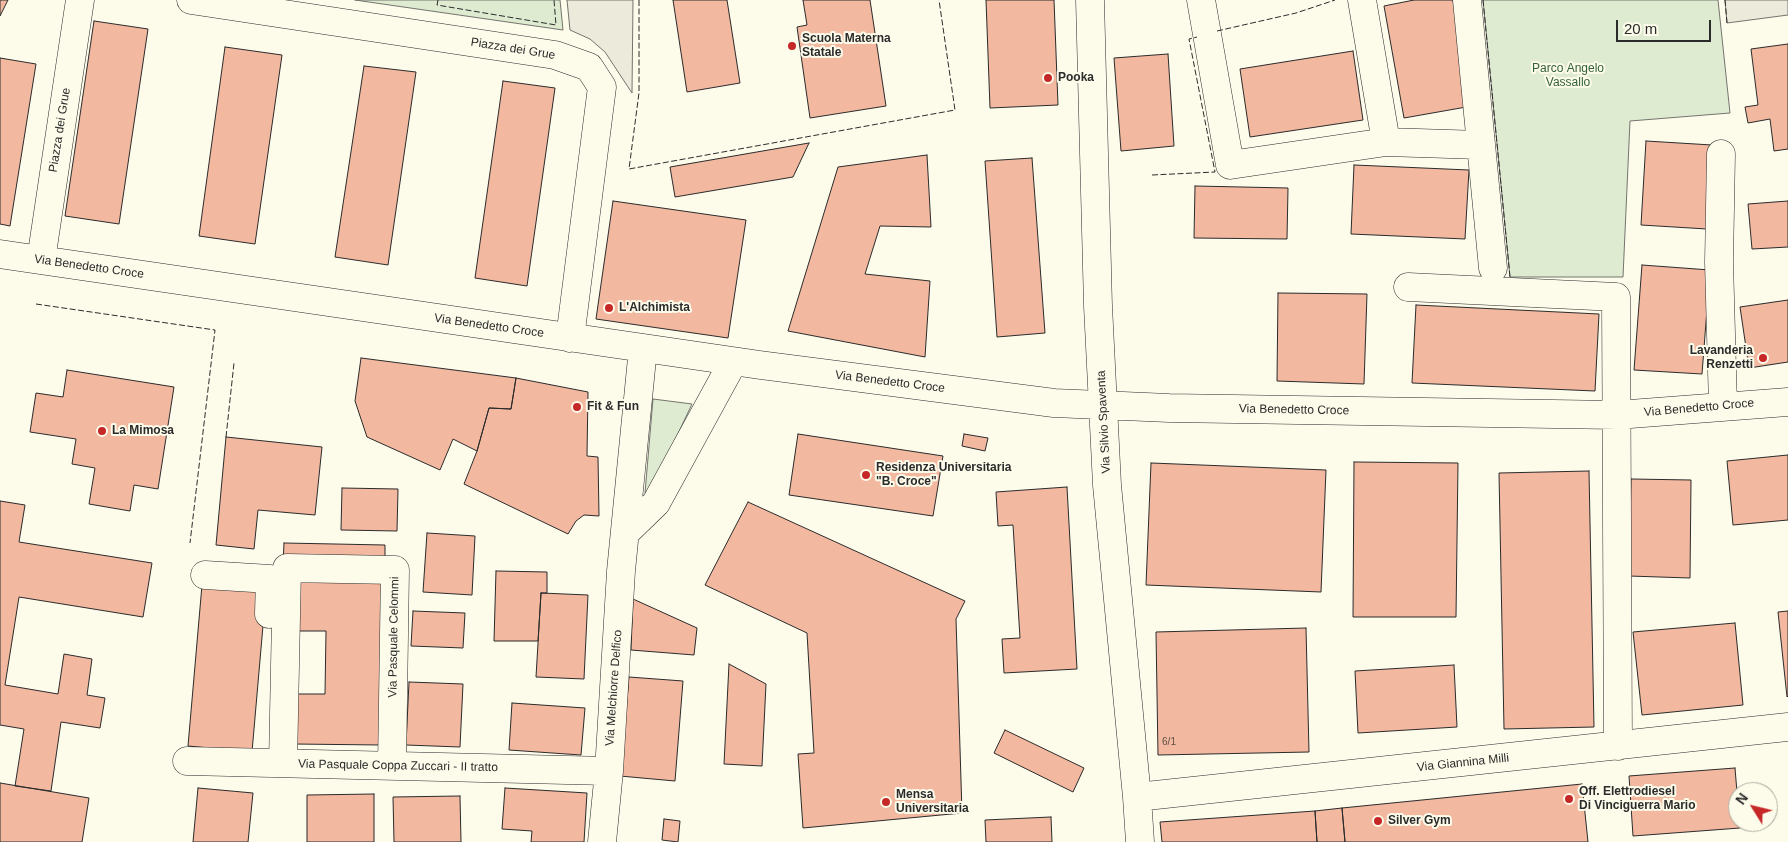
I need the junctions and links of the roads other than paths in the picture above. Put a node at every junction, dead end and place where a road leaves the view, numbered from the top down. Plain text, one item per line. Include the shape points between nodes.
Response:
1 (80, 0) edge
2 (191, 0) edge
3 (1093, 0) edge
4 (1200, 0) edge
5 (1362, 0) edge
6 (1467, 0) edge
7 (1386, 142) junction
8 (1481, 144) junction
9 (1721, 154) dead end
10 (0, 254) edge
11 (40, 260) junction
12 (1493, 268) dead end
13 (1408, 288) dead end
14 (570, 338) junction
15 (643, 348) junction
16 (734, 362) junction
17 (1788, 402) edge
18 (1103, 406) junction
19 (1723, 406) junction
20 (1617, 415) junction
21 (625, 533) junction
22 (205, 575) dead end
23 (1788, 728) edge
24 (1618, 746) junction
25 (187, 761) dead end
26 (274, 763) junction
27 (392, 766) junction
28 (609, 771) junction
29 (1137, 797) junction
30 (602, 842) edge
31 (1140, 842) edge

1 - 11 street, Piazza dei Grue
2 - 14 street, Piazza dei Grue via 555,55 589,67 602,87
3 - 18 street, Via Silvio Spaventa via 1098,306
4 - 7 street via 1230,165
5 - 7 street
6 - 8 street
7 - 8 street
8 - 12 street
9 - 19 street via 1719,262
10 - 11 street, Via Benedetto Croce
11 - 14 street, Via Benedetto Croce
13 - 20 street via 1616,296
14 - 15 street, Via Benedetto Croce
15 - 16 street, Via Benedetto Croce
15 - 21 street, Via Melchiorre Delfico
16 - 18 street, Via Benedetto Croce via 1054,403
16 - 21 street via 656,503
17 - 19 street, Via Benedetto Croce
18 - 20 street, Via Benedetto Croce
18 - 29 street, Via Silvio Spaventa via 1107,485
19 - 20 street, Via Benedetto Croce
20 - 24 street
21 - 28 street, Via Melchiorre Delfico
22 - 26 street via 270,579
23 - 24 street, Via Giannina Milli
24 - 29 street, Via Giannina Milli
25 - 26 street, Via Pasquale Coppa Zuccari - II tratto
26 - 27 street, Via Pasquale Coppa Zuccari - II tratto
26 - 27 street, Via Pasquale Celommi via 287,568 395,570
27 - 28 street, Via Pasquale Coppa Zuccari - II tratto
28 - 30 street, Via Melchiorre Delfico
29 - 31 street, Via Silvio Spaventa

